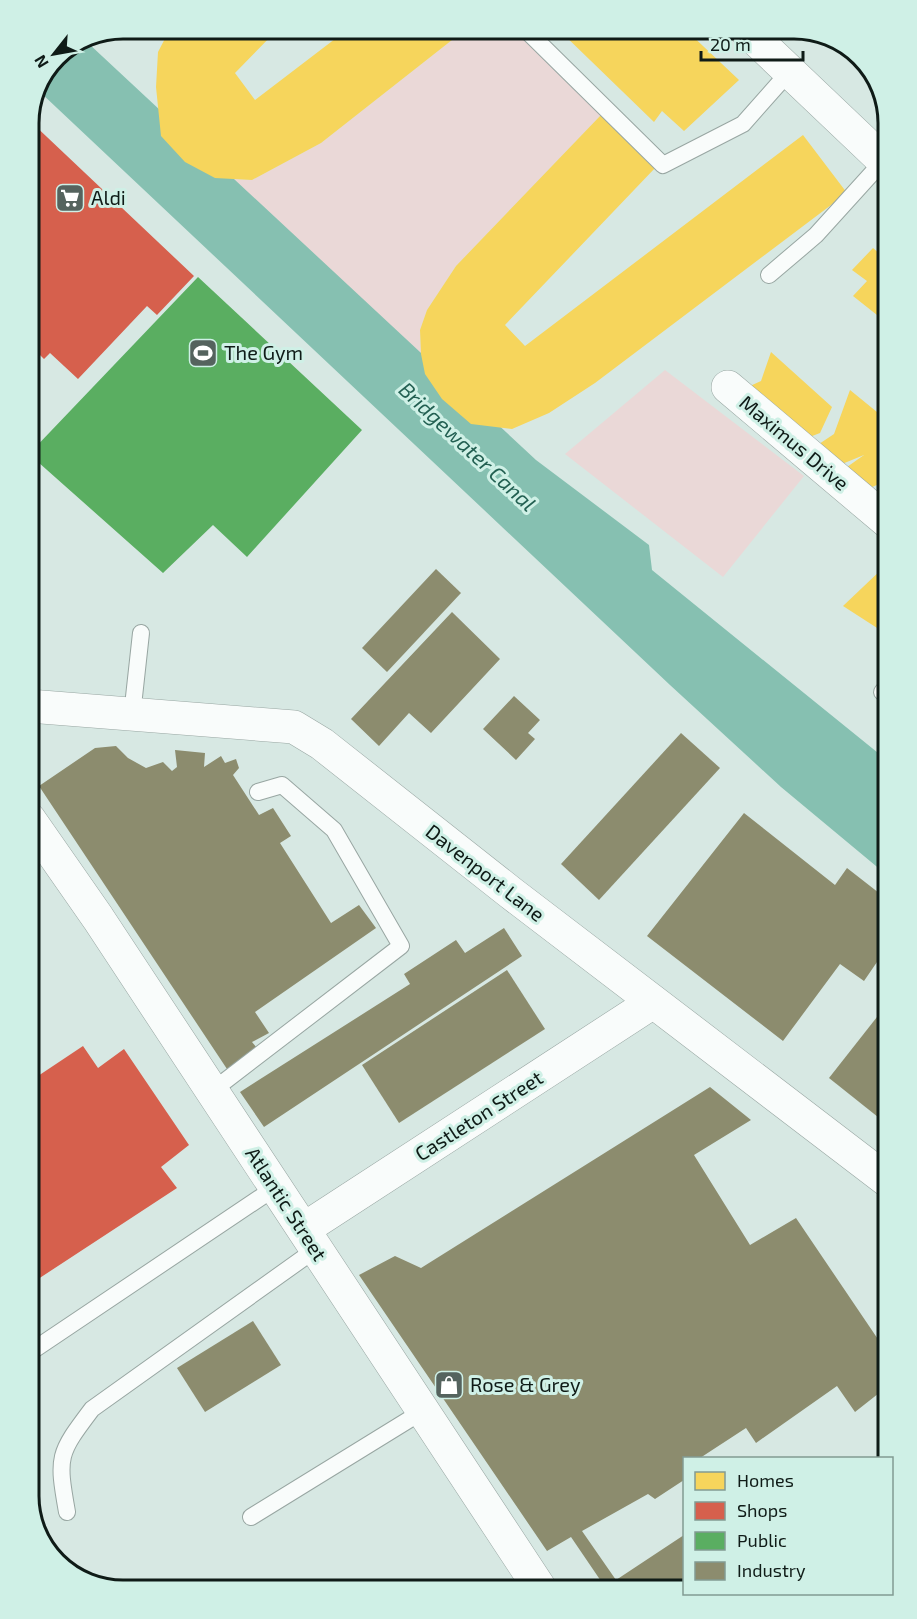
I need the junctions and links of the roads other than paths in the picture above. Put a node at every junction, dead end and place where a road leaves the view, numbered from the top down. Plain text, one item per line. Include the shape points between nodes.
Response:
1 (535, 39) edge
2 (755, 39) edge
3 (789, 72) junction
4 (878, 155) edge
5 (878, 170) edge
6 (769, 275) dead end
7 (728, 387) dead end
8 (878, 514) edge
9 (141, 633) dead end
10 (39, 707) edge
11 (132, 715) junction
12 (258, 792) dead end
13 (39, 833) edge
14 (653, 1002) junction
15 (212, 1091) junction
16 (878, 1173) edge
17 (276, 1187) junction
18 (310, 1239) junction
19 (39, 1346) edge
20 (423, 1411) junction
21 (67, 1512) dead end
22 (250, 1516) dead end
23 (534, 1580) edge

1 - 3 lane via 663,165 743,124
2 - 3 street
3 - 4 street
5 - 6 lane via 816,235
7 - 8 street, Maximus Drive
9 - 11 lane
10 - 11 street, Davenport Lane
11 - 14 street, Davenport Lane via 294,727 322,744
12 - 15 lane via 282,785 334,830 401,946
13 - 15 street, Atlantic Street
14 - 16 street, Davenport Lane
14 - 18 street, Castleton Street
15 - 17 street, Atlantic Street
17 - 18 street, Atlantic Street
17 - 19 lane
18 - 20 street, Atlantic Street
18 - 21 lane via 92,1409 67,1442 59,1469
20 - 22 lane
20 - 23 street, Atlantic Street

